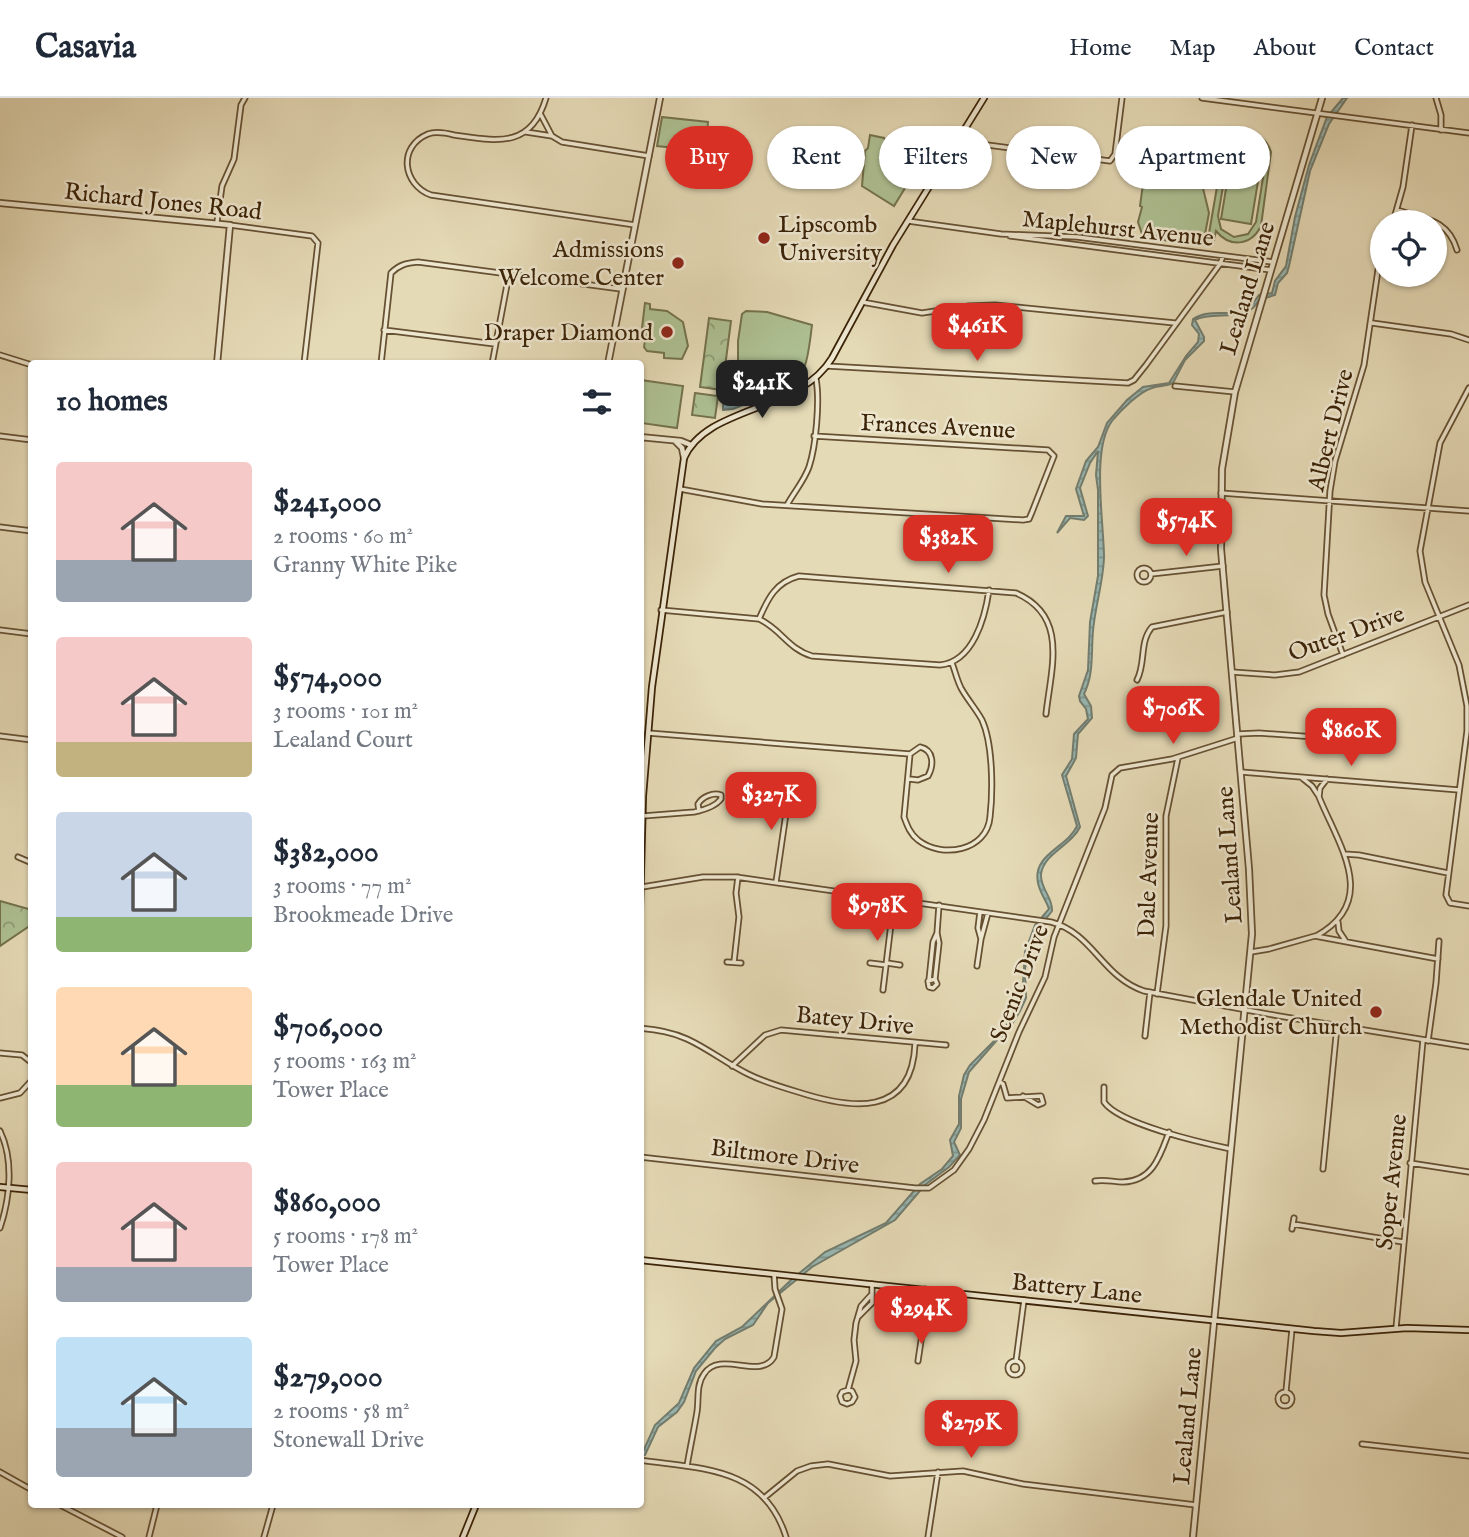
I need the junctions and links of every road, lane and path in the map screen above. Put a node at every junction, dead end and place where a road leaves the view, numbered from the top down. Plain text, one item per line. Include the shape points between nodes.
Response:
1 (245, 98) edge
2 (545, 98) edge
3 (660, 98) edge
4 (984, 98) edge
5 (1122, 98) edge
6 (1202, 98) edge
7 (1322, 98) edge
8 (1436, 98) edge
9 (1318, 113) junction
10 (541, 115) junction
11 (1412, 125) junction
12 (966, 126) edge
13 (1441, 130) junction
14 (526, 132) junction
15 (1469, 133) edge
16 (551, 136) junction
17 (992, 145) edge
18 (649, 156) junction
19 (928, 189) edge
20 (0, 203) edge
21 (1397, 210) edge
22 (908, 221) junction
23 (217, 222) junction
24 (230, 225) junction
25 (635, 225) junction
26 (1447, 230) edge
27 (1001, 234) junction
28 (1457, 250) dead end
29 (1223, 256) junction
30 (1273, 262) junction
31 (1220, 264) junction
32 (1271, 270) junction
33 (509, 274) junction
34 (1376, 287) edge
35 (621, 289) junction
36 (862, 302) junction
37 (1175, 323) junction
38 (1371, 323) junction
39 (384, 330) junction
40 (1469, 340) edge
41 (495, 344) junction
42 (0, 355) edge
43 (217, 360) edge
44 (304, 360) edge
45 (381, 360) edge
46 (493, 360) edge
47 (609, 360) edge
48 (28, 364) edge
49 (827, 366) junction
50 (816, 379) junction
51 (1175, 387) dead end
52 (1469, 388) edge
53 (1235, 391) junction
54 (0, 436) edge
55 (814, 436) junction
56 (644, 437) edge
57 (28, 440) edge
58 (674, 441) junction
59 (691, 445) junction
60 (684, 458) junction
61 (678, 489) junction
62 (1221, 494) junction
63 (1330, 501) junction
64 (787, 505) junction
65 (1427, 508) junction
66 (1469, 511) edge
67 (0, 527) edge
68 (28, 530) edge
69 (1223, 566) junction
70 (1151, 574) junction
71 (989, 590) junction
72 (1469, 605) edge
73 (661, 610) junction
74 (1227, 612) junction
75 (1439, 617) junction
76 (760, 620) junction
77 (0, 630) edge
78 (28, 634) edge
79 (1343, 655) junction
80 (952, 663) junction
81 (1232, 672) junction
82 (1137, 680) dead end
83 (1468, 703) edge
84 (1046, 714) dead end
85 (648, 733) junction
86 (1337, 734) dead end
87 (0, 736) edge
88 (1238, 736) junction
89 (28, 740) edge
90 (910, 754) junction
91 (1178, 758) junction
92 (1241, 772) junction
93 (1299, 776) junction
94 (909, 779) junction
95 (1327, 779) junction
96 (790, 786) dead end
97 (1459, 790) junction
98 (1319, 797) junction
99 (644, 799) edge
100 (699, 811) junction
101 (644, 816) edge
102 (1344, 854) junction
103 (18, 856) dead end
104 (28, 861) edge
105 (1448, 873) junction
106 (738, 877) junction
107 (776, 882) junction
108 (644, 887) edge
109 (894, 899) junction
110 (939, 905) junction
111 (1469, 906) edge
112 (980, 912) junction
113 (988, 913) junction
114 (1339, 920) junction
115 (1060, 925) junction
116 (1315, 936) junction
117 (981, 939) junction
118 (1345, 940) junction
119 (1439, 941) dead end
120 (1251, 952) junction
121 (1437, 959) junction
122 (727, 962) dead end
123 (734, 962) junction
124 (741, 963) dead end
125 (870, 963) dead end
126 (886, 964) junction
127 (900, 965) dead end
128 (977, 966) dead end
129 (932, 980) dead end
130 (883, 990) dead end
131 (1150, 992) junction
132 (1157, 994) junction
133 (1245, 1009) junction
134 (1337, 1026) junction
135 (644, 1029) edge
136 (1145, 1037) dead end
137 (1425, 1041) junction
138 (915, 1044) junction
139 (946, 1045) dead end
140 (1469, 1047) edge
141 (0, 1053) edge
142 (28, 1060) edge
143 (732, 1066) junction
144 (1000, 1082) junction
145 (28, 1086) edge
146 (1104, 1087) dead end
147 (1023, 1096) junction
148 (0, 1098) edge
149 (0, 1131) edge
150 (1169, 1132) junction
151 (2, 1143) edge
152 (1231, 1149) junction
153 (644, 1157) edge
154 (1410, 1163) junction
155 (1323, 1169) dead end
156 (1469, 1172) edge
157 (1095, 1181) dead end
158 (0, 1187) edge
159 (8, 1188) junction
160 (925, 1189) joint
161 (28, 1190) edge
162 (1294, 1218) dead end
163 (0, 1228) edge
164 (1403, 1242) junction
165 (644, 1259) edge
166 (774, 1274) junction
167 (872, 1284) junction
168 (925, 1289) junction
169 (931, 1290) junction
170 (871, 1295) junction
171 (1024, 1300) junction
172 (858, 1317) junction
173 (1214, 1321) junction
174 (1396, 1328) junction
175 (1292, 1329) junction
176 (1469, 1330) edge
177 (922, 1334) junction
178 (918, 1361) dead end
179 (1016, 1361) junction
180 (848, 1390) junction
181 (1286, 1391) junction
182 (1362, 1444) dead end
183 (1469, 1456) edge
184 (644, 1461) edge
185 (687, 1466) junction
186 (0, 1472) edge
187 (938, 1472) junction
188 (28, 1488) edge
189 (764, 1498) junction
190 (1196, 1505) junction
191 (66, 1508) edge
192 (156, 1508) edge
193 (272, 1508) edge
194 (475, 1508) edge
195 (122, 1537) edge
196 (149, 1537) edge
197 (264, 1537) edge
198 (463, 1537) edge
199 (786, 1537) edge
200 (928, 1537) edge
201 (1193, 1537) edge

1 - 23 street via 234,159 218,200
2 - 10 street
3 - 18 street
4 - 12 street
5 - 17 street via 1112,160
6 - 9 street
7 - 9 street, Lealand Lane
8 - 13 street
9 - 11 street
9 - 30 street, Lealand Lane
10 - 14 street
10 - 16 street
11 - 13 street
11 - 21 street
13 - 15 street
14 - 16 street
14 - 25 street via 496,140 429,133 413,145 408,158 411,180 431,195
16 - 18 street via 577,146
18 - 25 street
19 - 22 street
20 - 23 street, Richard Jones Road
22 - 27 street, Maplehurst Avenue
22 - 36 street
23 - 24 street, Richard Jones Road
24 - 43 street
24 - 44 street, Richard Jones Road via 312,236 318,243
25 - 35 street
26 - 28 street
27 - 29 street, Maplehurst Avenue via 1077,237
27 - 31 street, Maplehurst Avenue
29 - 30 street, Maplehurst Avenue
29 - 31 street
30 - 32 street, Lealand Lane
31 - 32 street, Maplehurst Avenue
31 - 37 street
32 - 53 street, Lealand Lane
33 - 35 street
33 - 39 street via 418,262 398,266 391,273
33 - 41 street
34 - 38 street, Albert Drive
35 - 47 street
36 - 37 street via 919,313 988,305
36 - 49 street
37 - 49 street via 1132,381 1121,384
38 - 40 street
38 - 63 street, Albert Drive via 1362,374 1335,461
39 - 41 street
39 - 45 street
41 - 46 street
42 - 48 street
49 - 50 street
50 - 55 street
50 - 59 street via 711,428
51 - 53 street
52 - 65 street via 1440,443
53 - 62 street, Lealand Lane
54 - 57 street
55 - 64 street via 808,468
55 - 64 street, Frances Avenue via 1046,450 1054,457 1029,519
56 - 58 street
58 - 59 street
58 - 60 street
59 - 60 street
60 - 61 street
61 - 64 street
61 - 73 street
62 - 63 street
62 - 69 street, Lealand Lane
63 - 65 street
63 - 79 street, Albert Drive via 1324,595
65 - 66 street
65 - 75 street via 1421,568
67 - 68 street
69 - 70 street
69 - 74 street, Lealand Lane
70 - 70 street via 1143,567 1137,575 1145,582
71 - 76 street via 799,576 778,586
71 - 80 street via 971,643
71 - 84 street via 1020,595 1046,617 1053,641
72 - 75 street, Outer Drive
73 - 76 street
73 - 85 street
74 - 81 street, Lealand Lane
74 - 82 street via 1148,626
75 - 79 street, Outer Drive
75 - 83 street via 1462,674
76 - 80 street via 797,651 812,656
77 - 78 street
79 - 81 street, Outer Drive via 1295,673
80 - 94 street via 986,733 990,817 981,840 950,849 919,841 904,817
81 - 88 street, Lealand Lane
83 - 97 street
85 - 90 street
85 - 99 street
86 - 88 street via 1329,738
87 - 89 street
88 - 91 street
88 - 92 street, Lealand Lane
90 - 94 street
90 - 94 street via 920,747 928,750 931,765 928,776
91 - 115 street, Scenic Drive via 1115,770
91 - 132 street, Dale Avenue via 1165,824 1166,926
92 - 93 street
92 - 120 street, Lealand Lane via 1251,888
93 - 95 street
93 - 98 street
95 - 97 street
95 - 98 street
96 - 107 street
97 - 105 street
98 - 102 street
100 - 100 street via 718,803 720,795 701,800
100 - 101 street
102 - 105 street
102 - 114 street via 1351,886
103 - 104 street
105 - 111 street via 1448,901
106 - 107 street
106 - 108 street
106 - 123 street
107 - 109 street
109 - 110 street
109 - 126 street
110 - 112 street
110 - 129 street
112 - 113 street
112 - 117 street
113 - 115 street
113 - 117 street
114 - 116 street
114 - 118 street
115 - 131 street via 1081,937 1116,976
115 - 144 street, Scenic Drive via 1044,982
116 - 118 street
116 - 120 street
117 - 128 street
118 - 121 street
119 - 121 street, Soper Avenue
120 - 133 street, Lealand Lane
121 - 137 street, Soper Avenue
122 - 123 street
123 - 124 street
125 - 126 street
126 - 127 street
126 - 130 street
131 - 132 street
131 - 136 street
132 - 133 street
133 - 134 street
133 - 152 street, Lealand Lane
134 - 137 street
134 - 155 street
135 - 143 street via 682,1037
137 - 140 street
137 - 154 street, Soper Avenue
138 - 139 street, Batey Drive
138 - 143 street, Batey Drive via 774,1031
138 - 143 street via 903,1087 888,1099 870,1104 803,1094
141 - 142 street
144 - 147 street via 1007,1098
144 - 160 street, Scenic Drive via 961,1162
145 - 148 street via 20,1093
146 - 150 street via 1104,1102 1112,1111
147 - 147 street via 1041,1096 1043,1103 1035,1104
149 - 151 street
150 - 152 street
150 - 157 street via 1156,1164 1144,1177
151 - 159 street via 9,1156
152 - 173 street, Lealand Lane
153 - 160 street, Biltmore Drive
154 - 156 street
154 - 164 street, Soper Avenue
158 - 159 street
159 - 161 street
159 - 163 street
162 - 164 street via 1293,1227
164 - 174 street, Soper Avenue
165 - 166 street, Battery Lane
166 - 167 street, Battery Lane
166 - 185 street via 782,1309 773,1360 763,1366 722,1364 709,1368 700,1382
167 - 168 street, Battery Lane
167 - 170 street
168 - 169 street, Battery Lane
168 - 177 street
169 - 171 street, Battery Lane
169 - 177 street via 929,1319
170 - 172 street
170 - 172 street via 871,1304
171 - 173 street, Battery Lane
171 - 179 street
172 - 180 street via 856,1361
173 - 175 street, Battery Lane
173 - 190 street, Lealand Lane
174 - 175 street, Battery Lane via 1341,1333
174 - 176 street, Battery Lane
175 - 181 street
177 - 178 street
179 - 179 street via 1008,1367 1014,1375 1022,1369
180 - 180 street via 840,1396 846,1404 855,1397
181 - 181 street via 1292,1399 1285,1406 1278,1397
182 - 183 street
184 - 185 street
185 - 189 street via 732,1475
186 - 188 street
187 - 189 street via 890,1476 819,1465 795,1472
187 - 190 street via 963,1471 1023,1484
187 - 200 street
189 - 199 street
190 - 201 street, Lealand Lane
191 - 195 street
192 - 196 street
193 - 197 street
194 - 198 street

